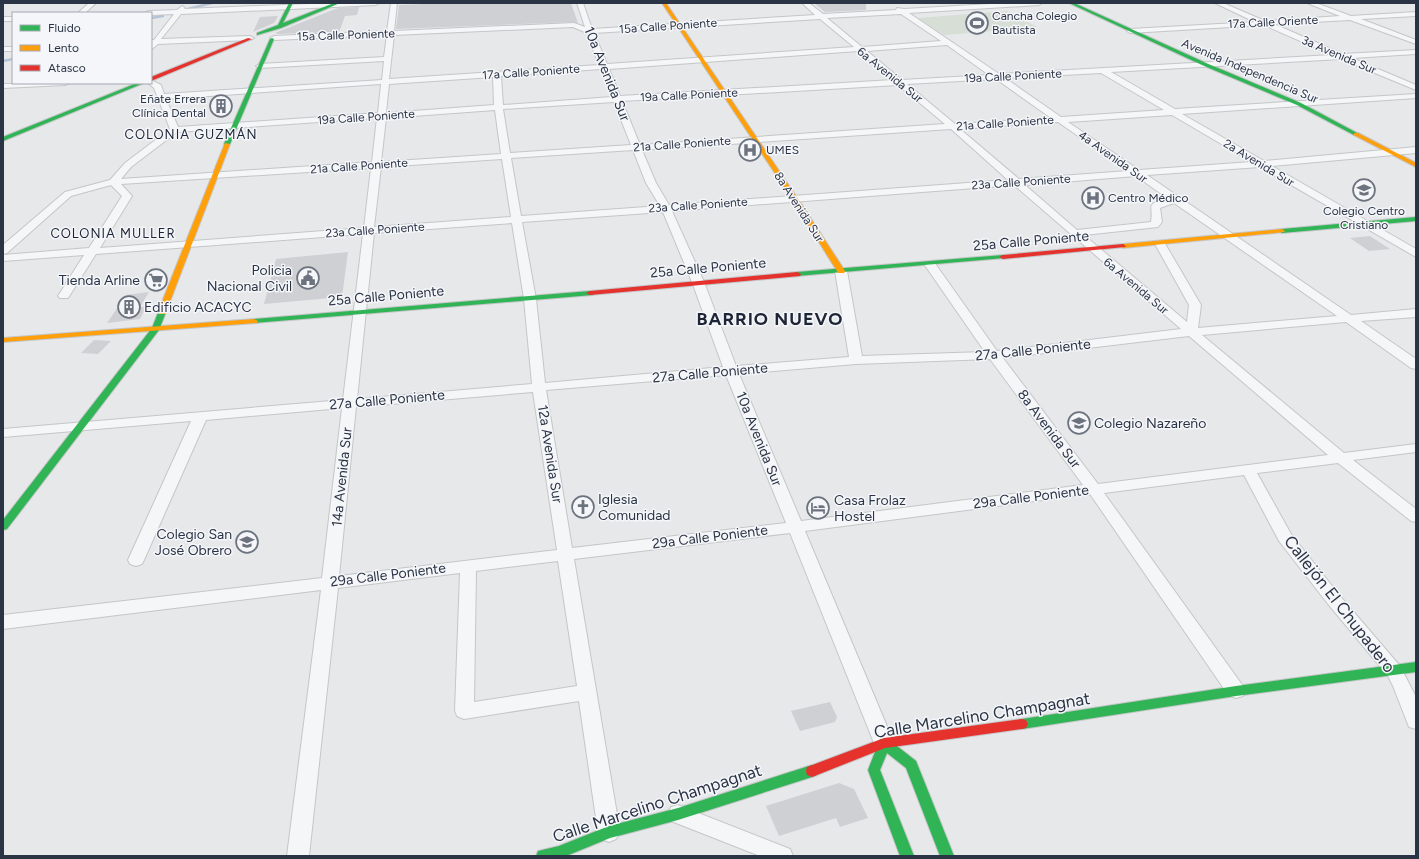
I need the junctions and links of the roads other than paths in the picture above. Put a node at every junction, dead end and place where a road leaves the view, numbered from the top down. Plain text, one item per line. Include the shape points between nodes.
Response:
1 (93, 3) edge
2 (186, 3) edge
3 (376, 3) edge
4 (394, 3) edge
5 (580, 3) edge
6 (664, 3) edge
7 (805, 3) edge
8 (890, 3) edge
9 (1039, 3) edge
10 (1071, 3) edge
11 (1218, 3) edge
12 (1310, 3) edge
13 (336, 4) edge
14 (1005, 4) edge
15 (290, 5) edge
16 (902, 11) junction
17 (81, 12) edge
18 (179, 12) junction
19 (152, 13) edge
20 (1416, 14) edge
21 (820, 16) junction
22 (1350, 18) junction
23 (1266, 23) junction
24 (679, 25) junction
25 (589, 31) junction
26 (1130, 31) junction
27 (390, 33) junction
28 (265, 37) junction
29 (154, 42) edge
30 (1416, 42) edge
31 (948, 43) junction
32 (858, 48) junction
33 (1416, 52) edge
34 (1343, 56) junction
35 (387, 59) junction
36 (703, 60) junction
37 (1204, 64) junction
38 (260, 66) junction
39 (604, 67) junction
40 (1103, 71) junction
41 (497, 75) junction
42 (998, 77) junction
43 (152, 79) edge
44 (384, 82) junction
45 (899, 82) junction
46 (152, 83) edge
47 (44, 84) edge
48 (138, 84) edge
49 (3, 86) edge
50 (1416, 88) edge
51 (251, 91) junction
52 (725, 93) junction
53 (1416, 96) edge
54 (161, 98) junction
55 (617, 99) junction
56 (1300, 104) junction
57 (498, 107) junction
58 (1174, 112) junction
59 (380, 116) junction
60 (1059, 119) junction
61 (234, 126) junction
62 (952, 126) junction
63 (175, 130) junction
64 (3, 139) edge
65 (755, 139) junction
66 (636, 147) junction
67 (1416, 150) edge
68 (1393, 152) junction
69 (506, 156) junction
70 (1262, 164) junction
71 (375, 165) junction
72 (1416, 165) edge
73 (1137, 173) junction
74 (216, 175) junction
75 (113, 182) junction
76 (1018, 182) junction
77 (795, 199) junction
78 (1175, 199) junction
79 (666, 208) junction
80 (517, 219) junction
81 (1416, 219) edge
82 (1363, 223) junction
83 (368, 230) junction
84 (1074, 233) junction
85 (1230, 237) junction
86 (190, 243) junction
87 (1160, 244) junction
88 (1093, 249) junction
89 (3, 251) edge
90 (93, 251) junction
91 (1416, 254) edge
92 (3, 258) edge
93 (930, 264) junction
94 (841, 271) junction
95 (698, 282) junction
96 (64, 296) dead end
97 (530, 298) junction
98 (359, 312) junction
99 (1416, 313) edge
100 (1349, 319) junction
101 (156, 328) junction
102 (1191, 332) junction
103 (3, 340) edge
104 (994, 355) junction
105 (856, 360) junction
106 (1416, 365) edge
107 (732, 371) junction
108 (539, 387) junction
109 (350, 403) junction
110 (200, 416) junction
111 (80, 427) junction
112 (3, 434) edge
113 (1416, 448) edge
114 (1341, 458) junction
115 (1248, 469) junction
116 (1094, 489) junction
117 (1416, 517) edge
118 (795, 526) junction
119 (3, 527) edge
120 (565, 554) junction
121 (136, 560) dead end
122 (468, 566) junction
123 (330, 582) junction
124 (3, 622) edge
125 (1416, 667) edge
126 (1394, 671) junction
127 (1236, 691) junction
128 (587, 692) junction
129 (1416, 721) edge
130 (884, 743) junction
131 (678, 814) junction
132 (609, 832) junction
133 (559, 855) edge
134 (298, 856) edge
135 (782, 856) edge
136 (907, 856) edge
137 (947, 856) edge

1 - 17 street
2 - 18 street
3 - 13 street
4 - 27 street, 14a Avenida Sur
5 - 25 street, 10a Avenida Sur
6 - 24 street, 8a Avenida Sur
7 - 21 street, 6a Avenida Sur
8 - 16 street, 4a Avenida Sur
9 - 14 street, 15a Calle Poniente
10 - 26 street, Avenida Independencia Sur
11 - 23 street, 3a Avenida Sur
12 - 22 street
13 - 15 street
13 - 28 street
14 - 16 street, 15a Calle Poniente
15 - 18 street
15 - 28 street
16 - 21 street, 15a Calle Poniente
16 - 31 street, 4a Avenida Sur
18 - 19 street
18 - 29 street
20 - 22 street, 17a Calle Oriente
21 - 24 street, 15a Calle Poniente
21 - 32 street, 6a Avenida Sur
22 - 23 street, 17a Calle Oriente
22 - 30 street
23 - 26 street, 17a Calle Oriente
23 - 34 street, 3a Avenida Sur
24 - 25 street, 15a Calle Poniente
24 - 36 street, 8a Avenida Sur
25 - 27 street, 15a Calle Poniente via 574,25
25 - 39 street, 10a Avenida Sur
26 - 37 street, Avenida Independencia Sur
27 - 28 street, 15a Calle Poniente
27 - 35 street, 14a Avenida Sur
28 - 29 street, 15a Calle Poniente
28 - 38 street
28 - 43 street via 237,44
31 - 32 street, 17a Calle Poniente
31 - 42 street, 4a Avenida Sur
32 - 36 street, 17a Calle Poniente
32 - 45 street, 6a Avenida Sur
33 - 34 street, 19a Calle Poniente
34 - 37 street, 19a Calle Poniente
34 - 50 street, 3a Avenida Sur
35 - 38 street
35 - 44 street, 14a Avenida Sur
36 - 39 street, 17a Calle Poniente
36 - 52 street, 8a Avenida Sur
37 - 40 street, 19a Calle Poniente
37 - 56 street, Avenida Independencia Sur
38 - 51 street
39 - 41 street, 17a Calle Poniente
39 - 55 street, 10a Avenida Sur
40 - 42 street, 19a Calle Poniente
40 - 58 street, 2a Avenida Sur
41 - 44 street, 17a Calle Poniente
41 - 57 street, 12a Avenida Sur
42 - 45 street, 19a Calle Poniente
42 - 60 street, 4a Avenida Sur
44 - 51 street, 17a Calle Poniente
44 - 59 street, 14a Avenida Sur
45 - 52 street, 19a Calle Poniente
45 - 62 street, 6a Avenida Sur
46 - 54 street via 158,87
47 - 49 street
48 - 64 street
51 - 54 street, 17a Calle Poniente
51 - 61 street
52 - 55 street, 19a Calle Poniente
52 - 65 street, 8a Avenida Sur
53 - 56 street, 21a Calle Poniente
54 - 63 street
55 - 57 street, 19a Calle Poniente
55 - 66 street, 10a Avenida Sur
56 - 58 street, 21a Calle Poniente
56 - 68 street, Avenida Independencia Sur
57 - 59 street, 19a Calle Poniente
57 - 69 street, 12a Avenida Sur
58 - 60 street, 21a Calle Poniente
58 - 70 street, 2a Avenida Sur
59 - 61 street, 19a Calle Poniente
59 - 71 street, 14a Avenida Sur
60 - 62 street, 21a Calle Poniente
60 - 73 street, 4a Avenida Sur
61 - 63 street, 19a Calle Poniente
61 - 74 street
62 - 65 street, 21a Calle Poniente
62 - 76 street, 6a Avenida Sur
63 - 75 street via 128,165
65 - 66 street, 21a Calle Poniente
65 - 77 street, 8a Avenida Sur
66 - 69 street, 21a Calle Poniente
66 - 79 street, 10a Avenida Sur via 651,183
67 - 68 street, 23a Calle Poniente
68 - 70 street, 23a Calle Poniente
68 - 72 street, Avenida Independencia Sur
69 - 71 street, 21a Calle Poniente
69 - 80 street, 12a Avenida Sur
70 - 73 street, 23a Calle Poniente
70 - 82 street, 2a Avenida Sur
71 - 74 street, 21a Calle Poniente
71 - 83 street, 14a Avenida Sur
73 - 76 street, 23a Calle Poniente
73 - 78 street, 4a Avenida Sur
74 - 75 street, 21a Calle Poniente
74 - 86 street
75 - 89 street, 21a Calle Poniente via 68,194
75 - 90 street via 127,196
76 - 77 street, 23a Calle Poniente
76 - 84 street, 6a Avenida Sur
77 - 79 street, 23a Calle Poniente
77 - 94 street, 8a Avenida Sur
78 - 84 street via 1157,205 1157,222 1154,224
78 - 85 street, 4a Avenida Sur
79 - 80 street, 23a Calle Poniente
79 - 95 street, 10a Avenida Sur
80 - 83 street, 23a Calle Poniente
80 - 97 street, 12a Avenida Sur
81 - 82 street, 25a Calle Poniente
82 - 85 street, 25a Calle Poniente
82 - 91 street, 2a Avenida Sur
83 - 86 street, 23a Calle Poniente
83 - 98 street, 14a Avenida Sur
84 - 88 street, 6a Avenida Sur
85 - 87 street, 25a Calle Poniente
85 - 100 street, 4a Avenida Sur
86 - 90 street, 23a Calle Poniente
86 - 101 street
87 - 88 street, 25a Calle Poniente
87 - 102 street via 1195,305
88 - 93 street, 25a Calle Poniente
88 - 102 street, 6a Avenida Sur
90 - 92 street, 23a Calle Poniente
90 - 96 street
93 - 94 street, 25a Calle Poniente
93 - 104 street, 8a Avenida Sur
94 - 95 street, 25a Calle Poniente
94 - 105 street
95 - 97 street, 25a Calle Poniente
95 - 107 street, 10a Avenida Sur
97 - 98 street, 25a Calle Poniente
97 - 108 street, 12a Avenida Sur
98 - 101 street, 25a Calle Poniente
98 - 109 street, 14a Avenida Sur
99 - 100 street, 27a Calle Poniente
100 - 102 street, 27a Calle Poniente
100 - 106 street, 4a Avenida Sur
101 - 103 street, 25a Calle Poniente
101 - 111 street
102 - 104 street, 27a Calle Poniente
102 - 114 street, 6a Avenida Sur
104 - 105 street, 27a Calle Poniente
104 - 116 street, 8a Avenida Sur
105 - 107 street, 27a Calle Poniente
107 - 108 street, 27a Calle Poniente
107 - 118 street, 10a Avenida Sur
108 - 109 street, 27a Calle Poniente
108 - 120 street, 12a Avenida Sur
109 - 110 street, 27a Calle Poniente
109 - 123 street, 14a Avenida Sur
110 - 111 street, 27a Calle Poniente
110 - 121 street
111 - 112 street, 27a Calle Poniente
111 - 119 street
113 - 114 street, 29a Calle Poniente
114 - 115 street, 29a Calle Poniente
114 - 117 street, 6a Avenida Sur
115 - 116 street, 29a Calle Poniente
115 - 126 street, Callejón El Chupadero via 1285,537
116 - 118 street, 29a Calle Poniente
116 - 127 street, 8a Avenida Sur
118 - 120 street, 29a Calle Poniente
118 - 130 street, 10a Avenida Sur
120 - 122 street, 29a Calle Poniente
120 - 128 street, 12a Avenida Sur
122 - 123 street, 29a Calle Poniente
122 - 128 street via 464,711
123 - 124 street, 29a Calle Poniente
123 - 134 street, 14a Avenida Sur
125 - 126 street, Calle Marcelino Champagnat
126 - 127 street, Calle Marcelino Champagnat
126 - 129 street, Callejón El Chupadero
127 - 130 street, Calle Marcelino Champagnat
128 - 132 street, 12a Avenida Sur
130 - 131 street, Calle Marcelino Champagnat via 823,767
130 - 136 street via 874,770
130 - 137 street via 911,765
131 - 132 street, Calle Marcelino Champagnat
131 - 135 street
132 - 133 street, Calle Marcelino Champagnat

